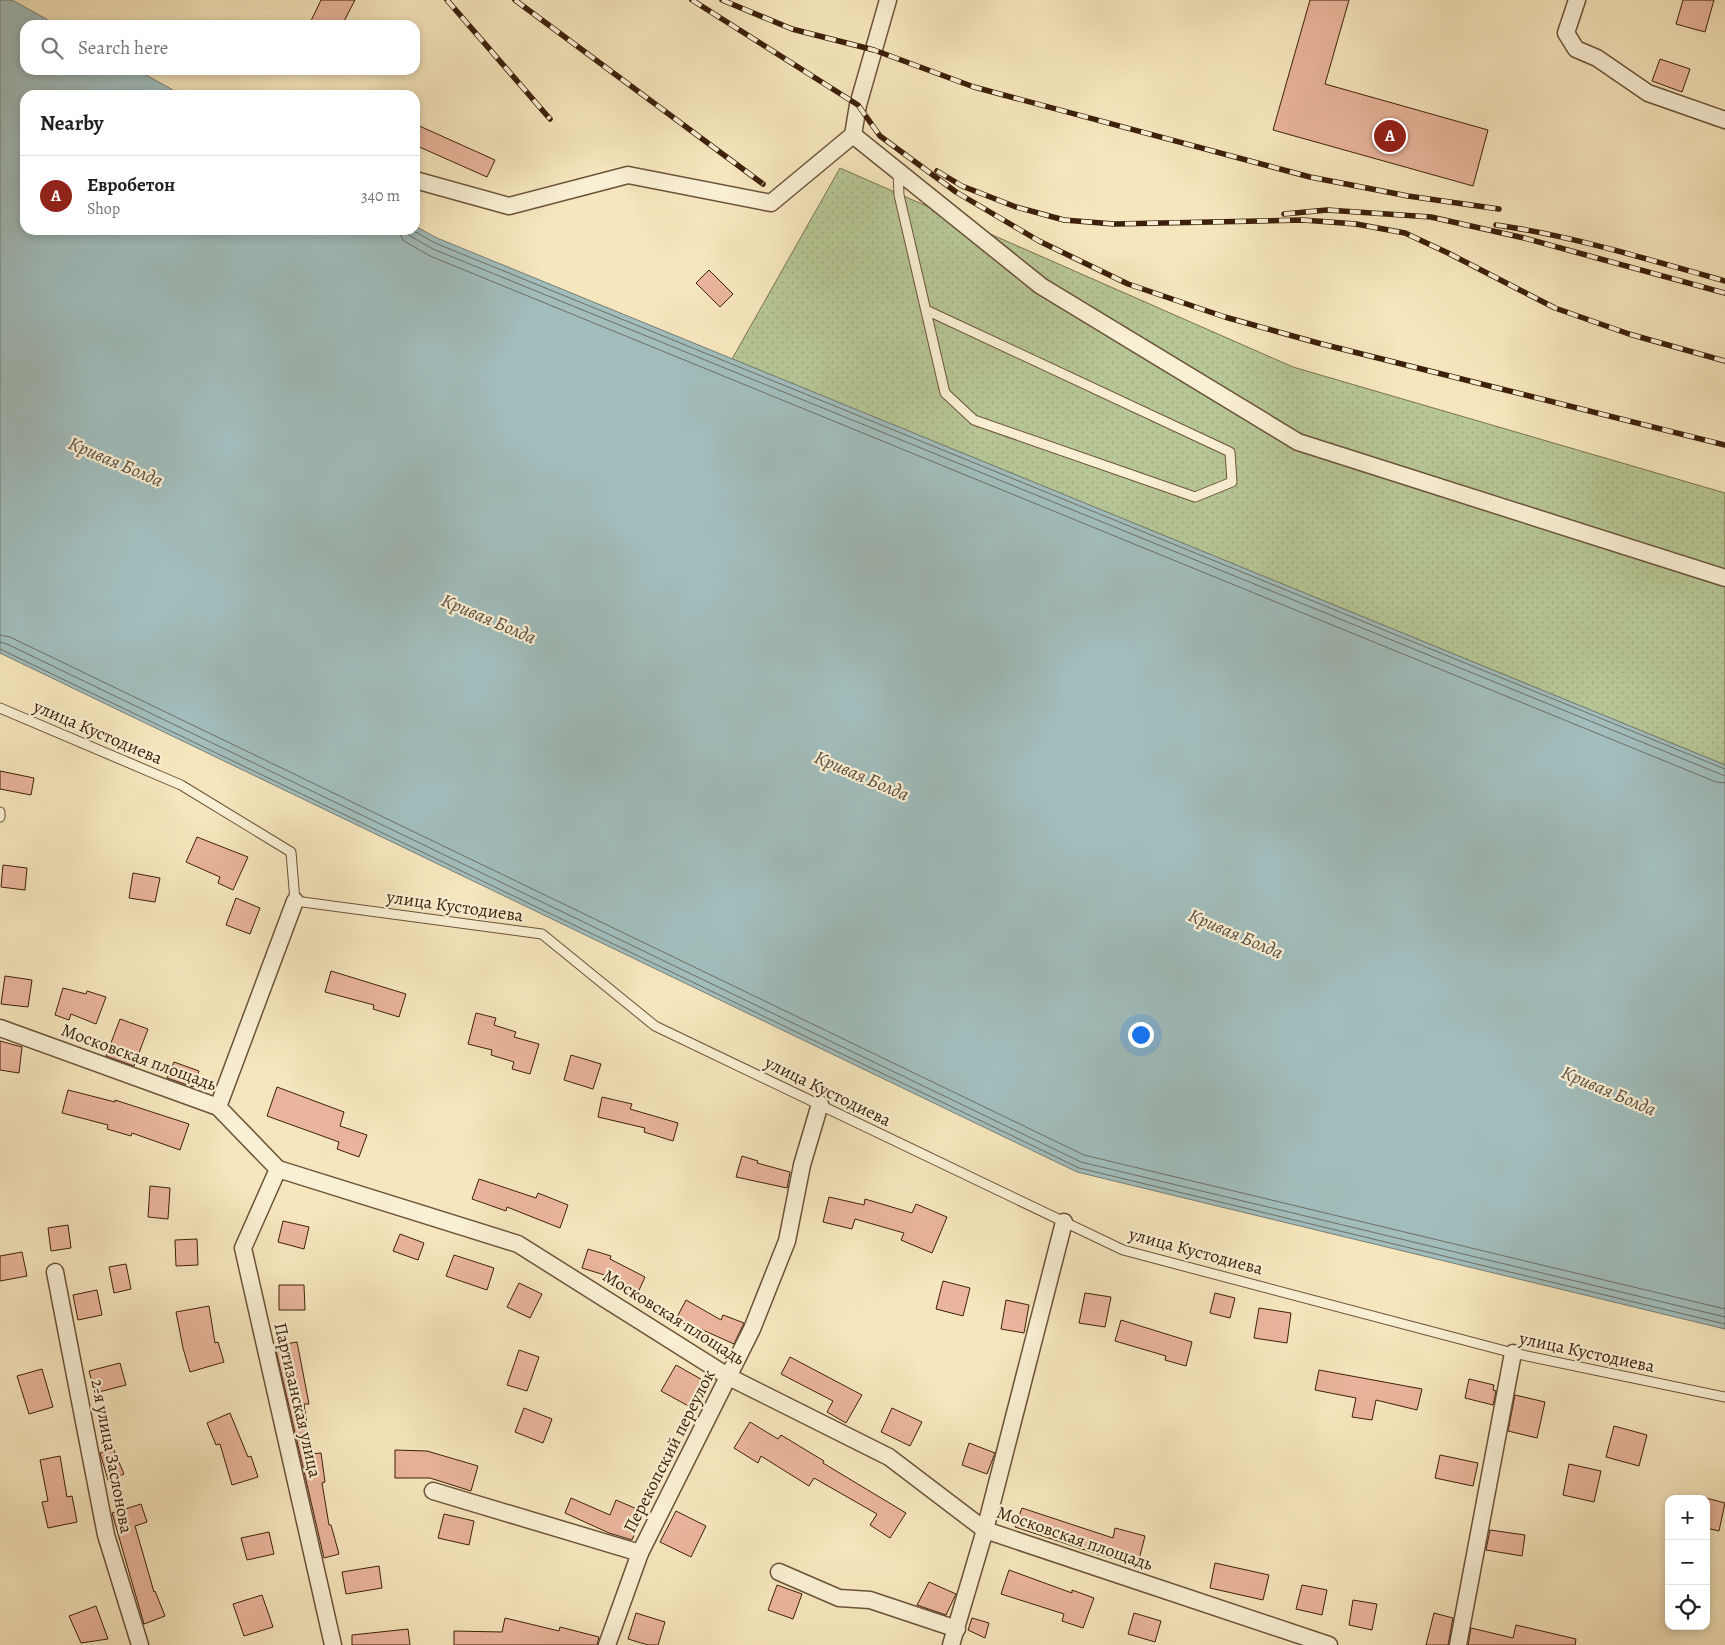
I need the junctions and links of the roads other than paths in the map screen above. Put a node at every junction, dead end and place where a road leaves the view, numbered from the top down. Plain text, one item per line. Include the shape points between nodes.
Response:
1 (888, 0) edge
2 (1577, 0) edge
3 (1725, 120) edge
4 (853, 135) junction
5 (898, 171) junction
6 (420, 181) edge
7 (926, 310) junction
8 (1725, 578) edge
9 (0, 708) edge
10 (0, 812) edge
11 (0, 817) edge
12 (295, 901) junction
13 (0, 1028) edge
14 (820, 1104) junction
15 (218, 1107) junction
16 (278, 1169) junction
17 (1064, 1222) junction
18 (56, 1272) dead end
19 (1513, 1353) junction
20 (729, 1376) junction
21 (1725, 1397) edge
22 (434, 1491) dead end
23 (985, 1530) junction
24 (640, 1553) junction
25 (779, 1572) dead end
26 (957, 1629) junction
27 (140, 1645) edge
28 (333, 1645) edge
29 (607, 1645) edge
30 (952, 1645) edge
31 (1329, 1645) edge
32 (1458, 1645) edge

1 - 4 street via 858,105
2 - 3 street via 1566,33 1576,49 1597,58 1648,93
4 - 5 street
4 - 6 street via 770,202 628,175 509,206
5 - 7 lane via 900,195
5 - 8 street via 1041,286 1298,442
7 - 7 lane via 945,393 974,420 1195,497 1232,482 1230,452
9 - 12 lane, улица Кустодиева via 181,785 291,852
10 - 11 lane
12 - 14 lane, улица Кустодиева via 542,934 655,1026
12 - 15 street
13 - 15 street, Московская площадь
14 - 17 lane, улица Кустодиева
14 - 20 street, Перекопский переулок via 802,1165 787,1241 752,1329
15 - 16 street, Московская площадь
16 - 20 street, Московская площадь via 518,1244
16 - 28 street, Партизанская улица via 243,1248
17 - 19 lane, улица Кустодиева via 1123,1250
17 - 23 street
18 - 27 street, 2-я улица Заслонова via 106,1535
19 - 21 lane, улица Кустодиева
19 - 32 street
20 - 23 street, Московская площадь via 889,1457
20 - 24 street, Перекопский переулок
22 - 24 street
23 - 26 street
23 - 31 street, Московская площадь
24 - 29 street, Перекопский переулок
25 - 26 street via 839,1598 870,1600
26 - 30 street

